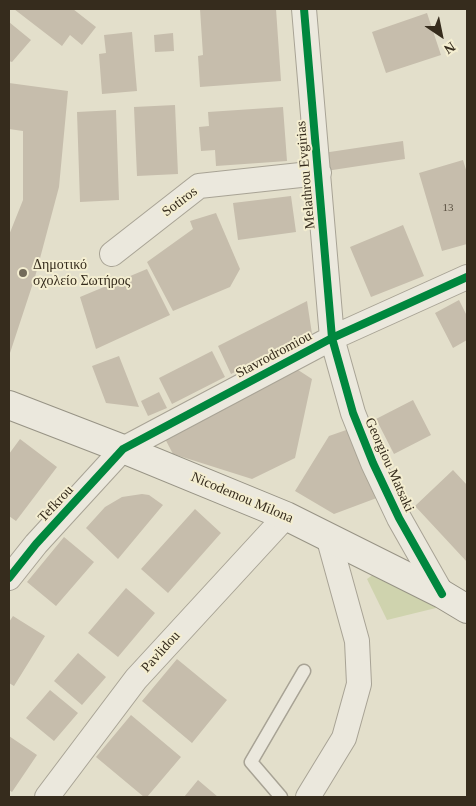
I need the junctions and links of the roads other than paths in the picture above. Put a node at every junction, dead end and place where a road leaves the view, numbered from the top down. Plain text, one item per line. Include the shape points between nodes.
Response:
1 (304, 9) edge
2 (319, 173) junction
3 (112, 254) dead end
4 (467, 277) edge
5 (332, 338) junction
6 (9, 405) edge
7 (123, 449) junction
8 (286, 516) junction
9 (328, 536) junction
10 (9, 578) edge
11 (442, 594) junction
12 (467, 609) edge
13 (304, 671) dead end
14 (47, 797) edge
15 (281, 797) edge
16 (308, 797) edge

1 - 2 street, Melathrou Evgirias
2 - 3 street, Sotiros via 199,186
2 - 5 street, Melathrou Evgirias
4 - 5 street, Stavrodromiou
5 - 7 street, Stavrodromiou
5 - 11 street, Georgiou Matsaki via 353,413 373,463 398,518
6 - 7 main road, Nicodemou Milona
7 - 8 main road, Nicodemou Milona
7 - 10 street, Tefkrou
8 - 9 main road, Nicodemou Milona
8 - 14 street, Pavlidou via 136,680
9 - 11 main road, Nicodemou Milona
9 - 16 street via 357,641 358,684 344,738
11 - 12 main road, Nicodemou Milona
13 - 15 lane via 251,762

